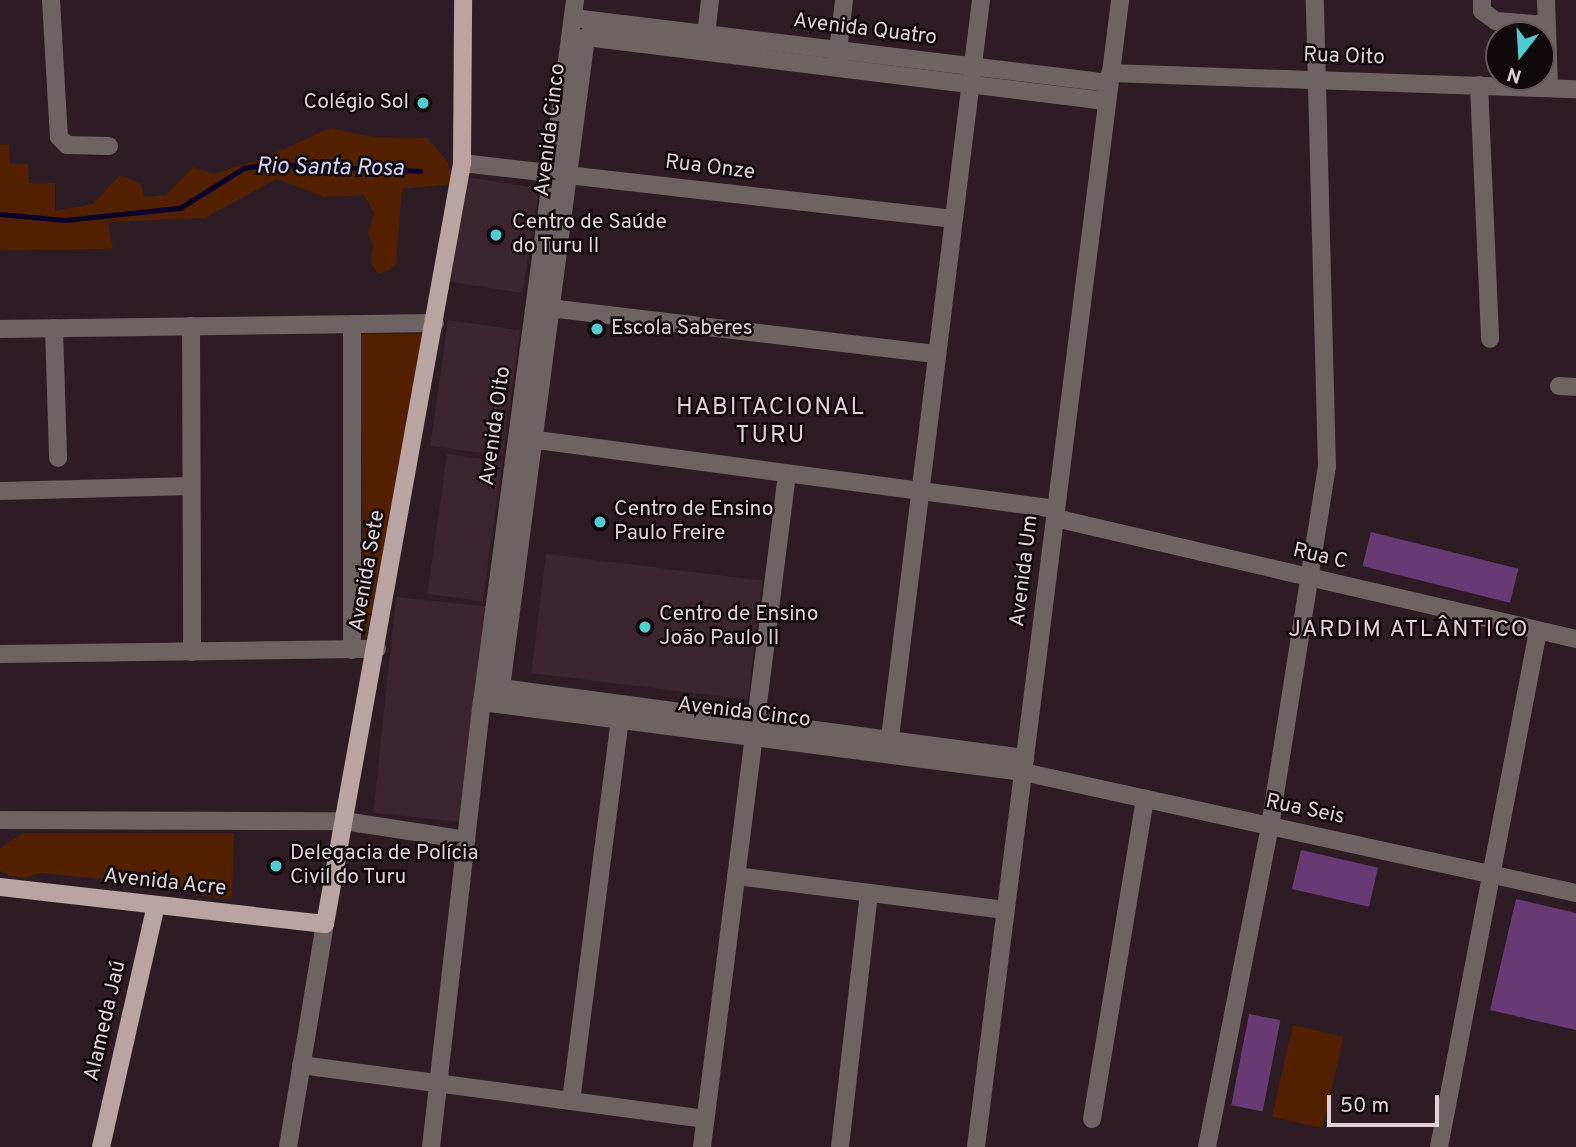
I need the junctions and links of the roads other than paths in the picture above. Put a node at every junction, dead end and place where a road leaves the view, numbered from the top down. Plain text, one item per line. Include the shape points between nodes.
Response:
1 (51, 0) edge
2 (463, 0) edge
3 (710, 0) edge
4 (844, 0) edge
5 (981, 0) edge
6 (1120, 0) edge
7 (1315, 0) edge
8 (1482, 0) edge
9 (1546, 0) edge
10 (574, 9) edge
11 (1496, 21) edge
12 (1547, 21) edge
13 (586, 37) junction
14 (705, 43) junction
15 (838, 50) junction
16 (836, 68) junction
17 (972, 76) junction
18 (1318, 79) junction
19 (1479, 85) junction
20 (1485, 85) edge
21 (1109, 86) junction
22 (1555, 88) edge
23 (1576, 89) edge
24 (109, 146) dead end
25 (461, 163) junction
26 (560, 174) junction
27 (954, 219) junction
28 (543, 307) junction
29 (435, 323) junction
30 (352, 324) junction
31 (191, 326) junction
32 (54, 328) junction
33 (0, 329) edge
34 (1490, 339) dead end
35 (937, 354) junction
36 (526, 439) junction
37 (58, 458) dead end
38 (787, 474) junction
39 (191, 485) junction
40 (0, 491) edge
41 (920, 491) junction
42 (1055, 514) junction
43 (1309, 578) junction
44 (1538, 631) junction
45 (1576, 639) edge
46 (377, 649) junction
47 (352, 650) junction
48 (192, 652) junction
49 (0, 654) edge
50 (501, 688) junction
51 (482, 702) junction
52 (621, 712) junction
53 (755, 729) junction
54 (889, 747) junction
55 (1024, 765) junction
56 (1145, 798) junction
57 (0, 820) edge
58 (344, 821) junction
59 (1270, 826) junction
60 (467, 840) junction
61 (1493, 875) junction
62 (736, 876) junction
63 (0, 887) edge
64 (1576, 892) edge
65 (869, 894) junction
66 (156, 905) junction
67 (1005, 910) junction
68 (325, 924) junction
69 (301, 1065) junction
70 (438, 1083) junction
71 (571, 1101) junction
72 (705, 1119) junction
73 (1092, 1119) dead end
74 (101, 1147) edge
75 (288, 1147) edge
76 (431, 1147) edge
77 (702, 1147) edge
78 (840, 1147) edge
79 (976, 1147) edge
80 (1207, 1147) edge
81 (1439, 1147) edge

1 - 24 street via 59,137 76,147
2 - 25 main road, Avenida Sete
3 - 14 street
4 - 15 street
5 - 17 street
6 - 21 street, Avenida Um
7 - 18 street
8 - 11 street via 1482,11
9 - 12 street
10 - 13 street
10 - 14 street, Avenida Quatro
10 - 26 street
13 - 14 street, Avenida Quatro
13 - 26 street, Avenida Cinco
14 - 15 street, Avenida Quatro
14 - 16 street, Avenida Quatro
15 - 16 street
15 - 17 street, Avenida Quatro
16 - 17 street, Avenida Quatro
17 - 21 street, Avenida Quatro
17 - 27 street
18 - 19 street, Rua Oito
18 - 21 street, Rua Oito
18 - 43 street via 1328,453
19 - 20 street, Rua Oito
19 - 34 street
21 - 42 street, Avenida Um
22 - 23 street, Rua Oito
25 - 26 street, Rua Onze
25 - 29 main road, Avenida Sete
26 - 27 street, Rua Onze
26 - 28 street, Avenida Cinco
27 - 35 street
28 - 35 street
28 - 36 street, Avenida Cinco
29 - 30 street
29 - 46 main road, Avenida Sete
30 - 31 street
30 - 47 street
31 - 32 street
31 - 39 street
32 - 33 street
32 - 37 street
35 - 41 street
36 - 38 street, Rua C
36 - 50 street, Avenida Cinco
36 - 51 street, Avenida Oito
38 - 41 street, Rua C
38 - 53 street
39 - 40 street
39 - 48 street
41 - 42 street, Rua C
41 - 54 street
42 - 43 street, Rua C
42 - 55 street, Avenida Um
43 - 44 street, Rua C
43 - 59 street
44 - 45 street, Rua C
44 - 61 street
46 - 47 street
46 - 58 main road, Avenida Sete
47 - 48 street
48 - 49 street
50 - 51 street
50 - 52 street, Avenida Cinco
51 - 52 street, Avenida Cinco
51 - 60 street, Avenida Oito
52 - 53 street, Avenida Cinco
52 - 71 street
53 - 54 street, Avenida Cinco
53 - 62 street
54 - 55 street, Avenida Cinco
55 - 56 street, Rua Seis
55 - 67 street, Avenida Um
56 - 59 street, Rua Seis
56 - 73 street
57 - 58 street
58 - 60 street
58 - 68 main road, Avenida Sete
59 - 61 street, Rua Seis
59 - 80 street
60 - 70 street, Avenida Oito
61 - 64 street, Rua Seis
61 - 81 street
62 - 65 street
62 - 72 street
63 - 66 main road, Avenida Acre
65 - 67 street
65 - 78 street
66 - 68 main road, Avenida Acre
66 - 74 main road, Alameda Jaú
67 - 79 street, Avenida Um
68 - 69 street, Avenida Sete
69 - 70 street
69 - 75 street, Avenida Sete
70 - 71 street
70 - 76 street, Avenida Oito
71 - 72 street
72 - 77 street

